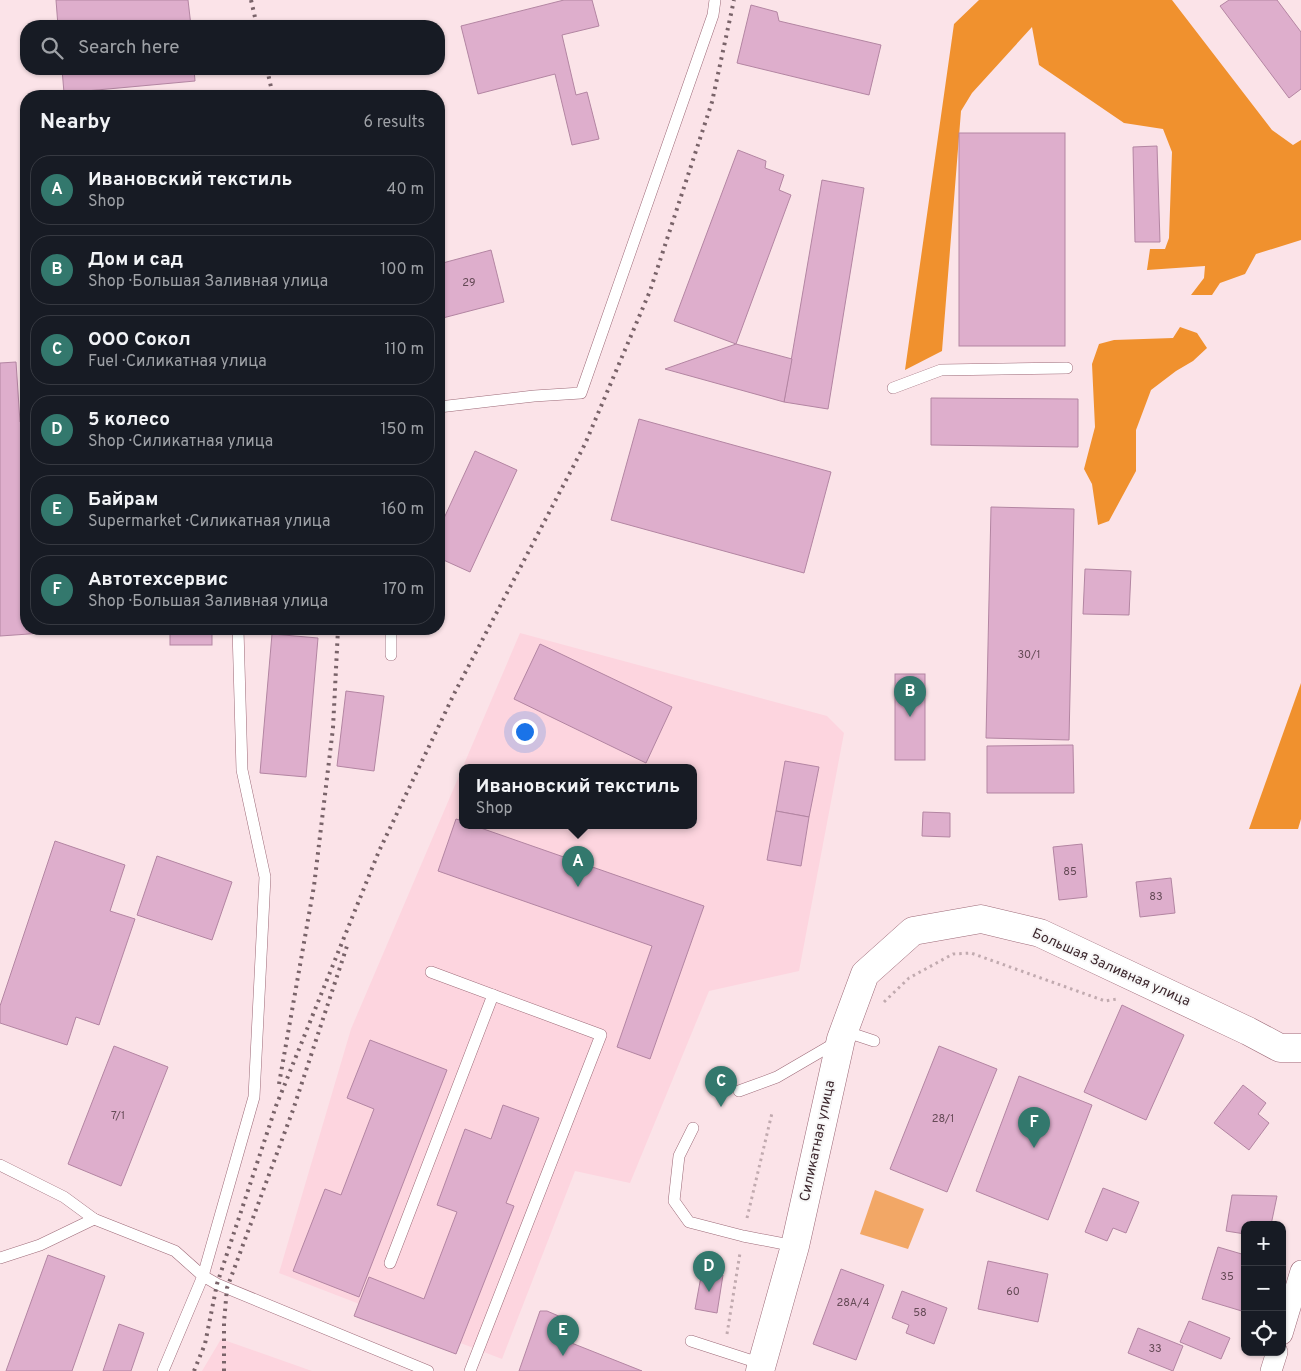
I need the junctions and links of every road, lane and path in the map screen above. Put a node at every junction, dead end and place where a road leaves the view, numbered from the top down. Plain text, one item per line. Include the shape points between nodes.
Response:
1 (715, 0) edge
2 (1067, 368) dead end
3 (893, 388) dead end
4 (445, 406) edge
5 (238, 635) edge
6 (391, 635) edge
7 (391, 655) dead end
8 (912, 931) joint
9 (430, 972) dead end
10 (494, 995) junction
11 (1123, 998) dead end
12 (881, 1010) dead end
13 (842, 1035) junction
14 (874, 1041) dead end
15 (1301, 1048) edge
16 (739, 1091) dead end
17 (693, 1128) dead end
18 (0, 1165) edge
19 (94, 1219) junction
20 (795, 1246) junction
21 (0, 1258) edge
22 (390, 1263) dead end
23 (1301, 1271) edge
24 (203, 1276) junction
25 (1286, 1321) edge
26 (691, 1341) dead end
27 (761, 1367) edge
28 (163, 1371) edge
29 (428, 1371) edge
30 (470, 1371) edge

1 - 4 lane via 713,15 580,393
2 - 3 lane via 940,370
5 - 24 lane via 242,770 265,877 254,1098
6 - 7 lane
8 - 13 street, Силикатная улица via 865,974
8 - 15 street, Большая Заливная улица via 981,919 1040,933 1280,1048
9 - 10 lane
10 - 22 lane
10 - 30 lane via 601,1035
11 - 12 path via 1105,1001 971,953 954,954 909,978 884,1002
13 - 14 lane
13 - 16 lane via 777,1077
13 - 20 street, Силикатная улица
17 - 20 lane via 679,1156 674,1201 689,1222
18 - 19 lane via 64,1197
19 - 21 lane via 40,1245
19 - 24 lane via 175,1251
20 - 27 street, Силикатная улица
23 - 25 street
24 - 28 lane
24 - 29 lane
26 - 27 lane

